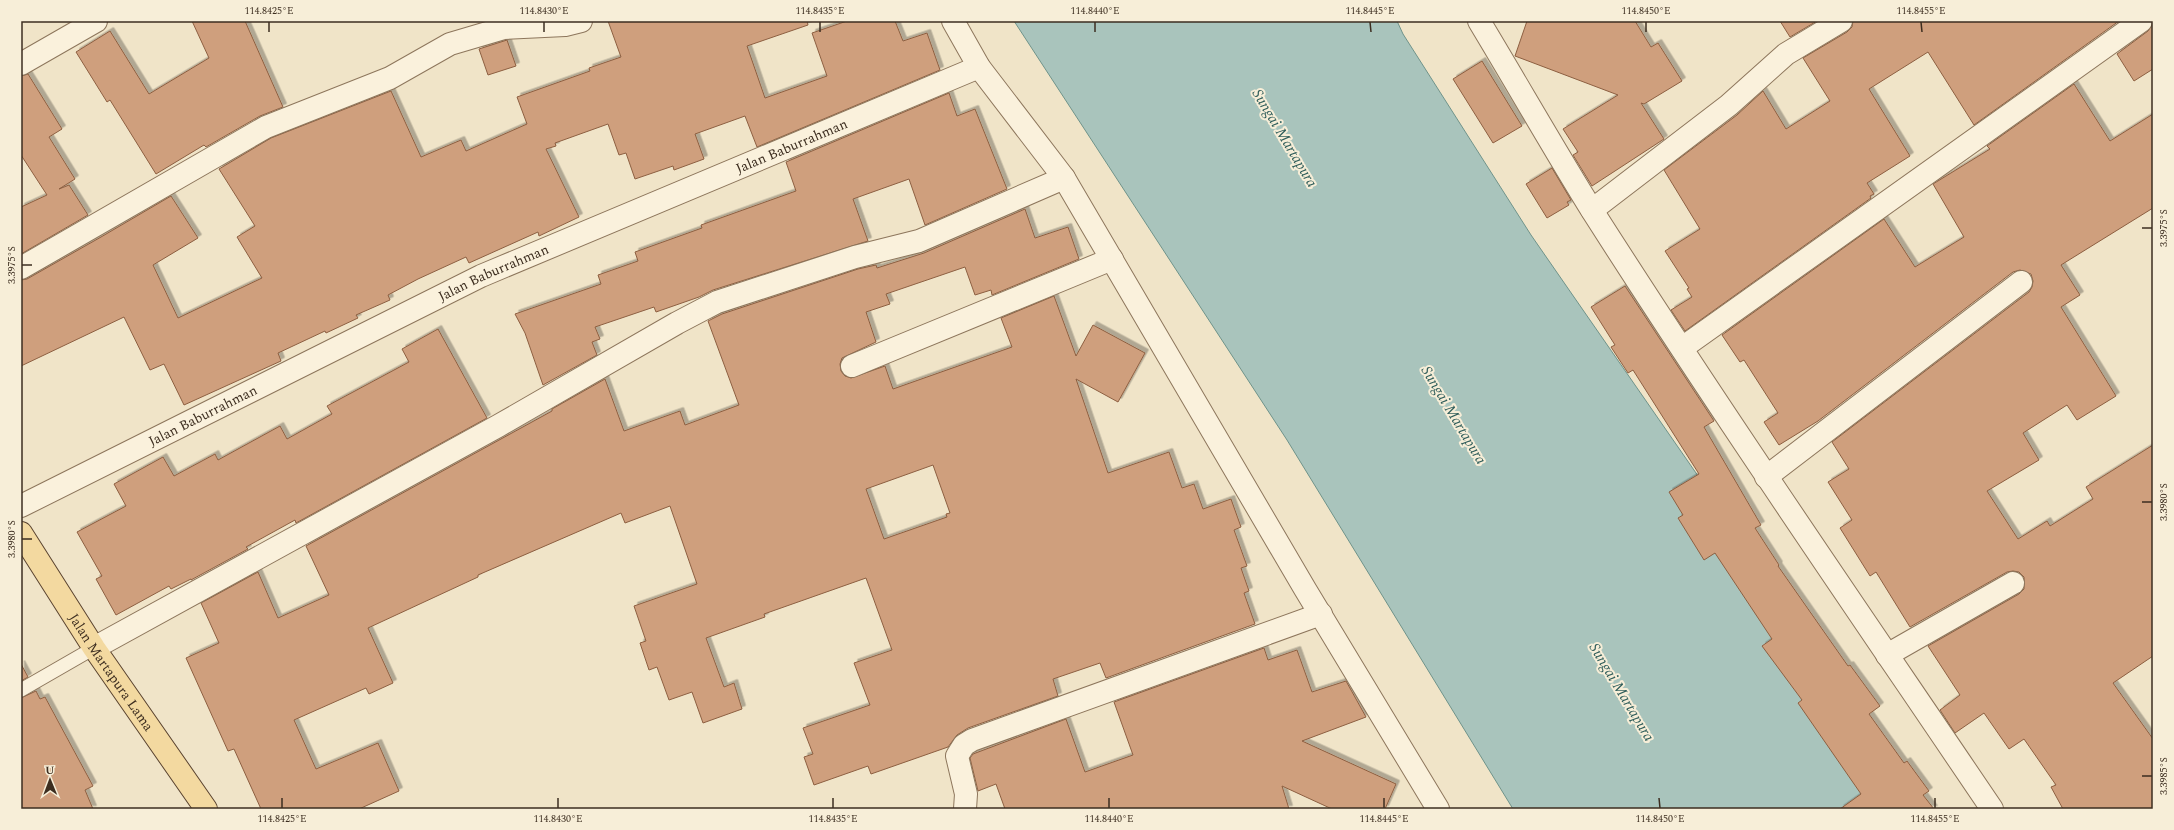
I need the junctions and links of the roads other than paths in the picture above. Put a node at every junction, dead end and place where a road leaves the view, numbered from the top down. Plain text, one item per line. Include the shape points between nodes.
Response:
1 (96, 21) edge
2 (581, 21) edge
3 (953, 21) edge
4 (1479, 21) edge
5 (1841, 21) edge
6 (2140, 21) edge
7 (21, 64) edge
8 (979, 68) junction
9 (1064, 178) junction
10 (1592, 210) junction
11 (1112, 259) junction
12 (21, 268) edge
13 (2021, 282) dead end
14 (1682, 348) junction
15 (852, 366) dead end
16 (1766, 477) junction
17 (21, 506) edge
18 (21, 533) edge
19 (2013, 583) dead end
20 (1321, 614) junction
21 (94, 648) junction
22 (1887, 655) junction
23 (21, 690) edge
24 (206, 809) edge
25 (965, 809) edge
26 (1438, 809) edge
27 (1992, 809) edge

1 - 7 street
2 - 12 street via 565,25 504,28 450,44 390,78 266,127
3 - 8 street
4 - 10 street
5 - 10 street via 1786,54 1729,105
6 - 14 street
8 - 9 street
8 - 17 street, Jalan Baburrahman via 481,276
9 - 11 street
9 - 21 street via 919,241 855,256 717,302 498,426
10 - 14 street
11 - 15 street
11 - 20 street
13 - 16 street
14 - 16 street
16 - 22 street
18 - 21 main road, Jalan Martapura Lama
19 - 22 street
20 - 25 street via 972,740 964,745 958,756 966,794
20 - 26 street
21 - 23 lane
21 - 24 main road, Jalan Martapura Lama
22 - 27 street

